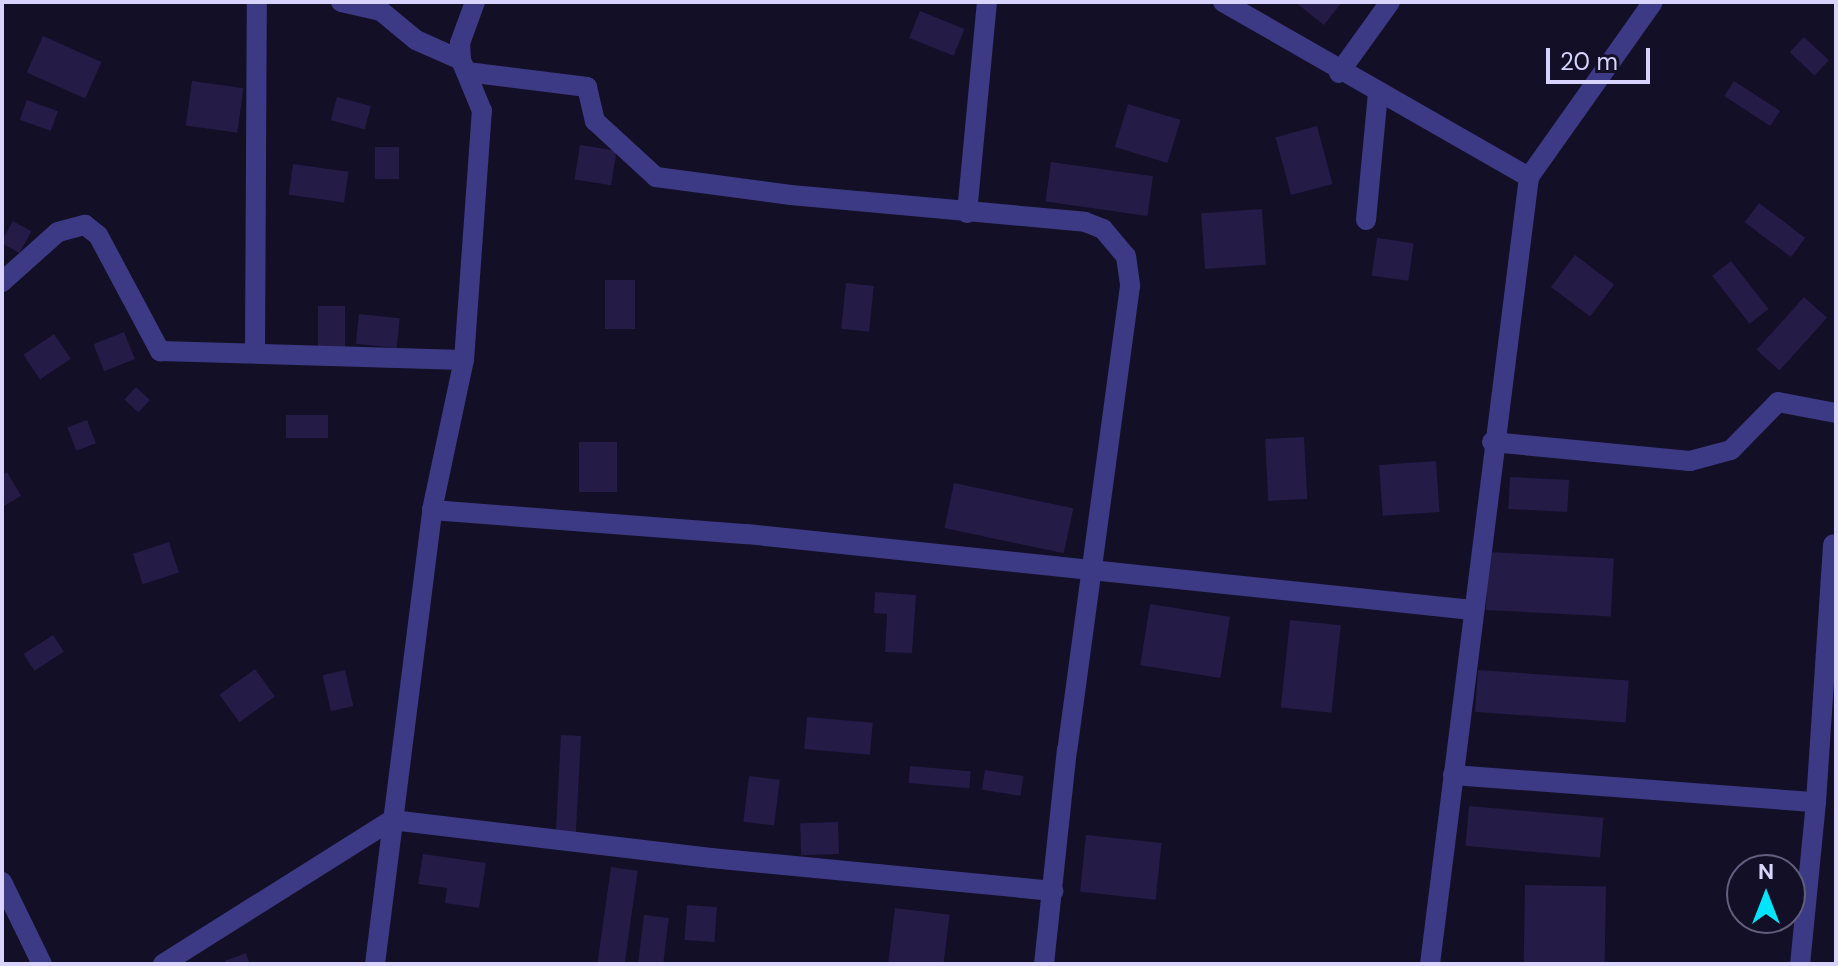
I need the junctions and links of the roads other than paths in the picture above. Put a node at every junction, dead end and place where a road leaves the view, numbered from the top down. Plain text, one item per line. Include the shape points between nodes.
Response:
1 (257, 2) edge
2 (341, 2) edge
3 (475, 2) edge
4 (987, 2) edge
5 (1223, 2) edge
6 (1390, 2) edge
7 (1653, 2) edge
8 (464, 66) junction
9 (1339, 73) junction
10 (1378, 94) junction
11 (1529, 177) junction
12 (967, 213) junction
13 (1366, 220) dead end
14 (2, 282) edge
15 (255, 351) junction
16 (464, 360) junction
17 (1836, 413) edge
18 (1492, 442) junction
19 (432, 510) junction
20 (1833, 545) dead end
21 (1094, 570) junction
22 (1472, 610) junction
23 (1453, 775) junction
24 (1816, 802) junction
25 (392, 820) junction
26 (2, 882) edge
27 (1053, 891) junction
28 (42, 964) edge
29 (163, 964) edge
30 (375, 964) edge
31 (1044, 964) edge
32 (1430, 964) edge
33 (1800, 964) edge

1 - 15 street
2 - 8 street via 381,11 416,40
3 - 8 street via 464,23
4 - 12 street
5 - 9 street
6 - 9 street
7 - 11 street
8 - 12 street via 587,87 595,121 656,177
8 - 16 street via 482,111
9 - 10 street
10 - 11 street
10 - 13 street
11 - 18 street
12 - 21 street via 1085,222 1103,229 1126,256 1130,286
14 - 15 street via 58,232 85,225 98,235 160,351
15 - 16 street
16 - 19 street
17 - 18 street via 1778,402 1731,450 1703,460
18 - 22 street
19 - 21 street via 747,534
19 - 25 street
20 - 24 street
21 - 22 street
21 - 27 street via 1067,749
22 - 23 street
23 - 24 street
23 - 32 street
24 - 33 street
25 - 27 street
25 - 29 street
25 - 30 street
26 - 28 street
27 - 31 street

